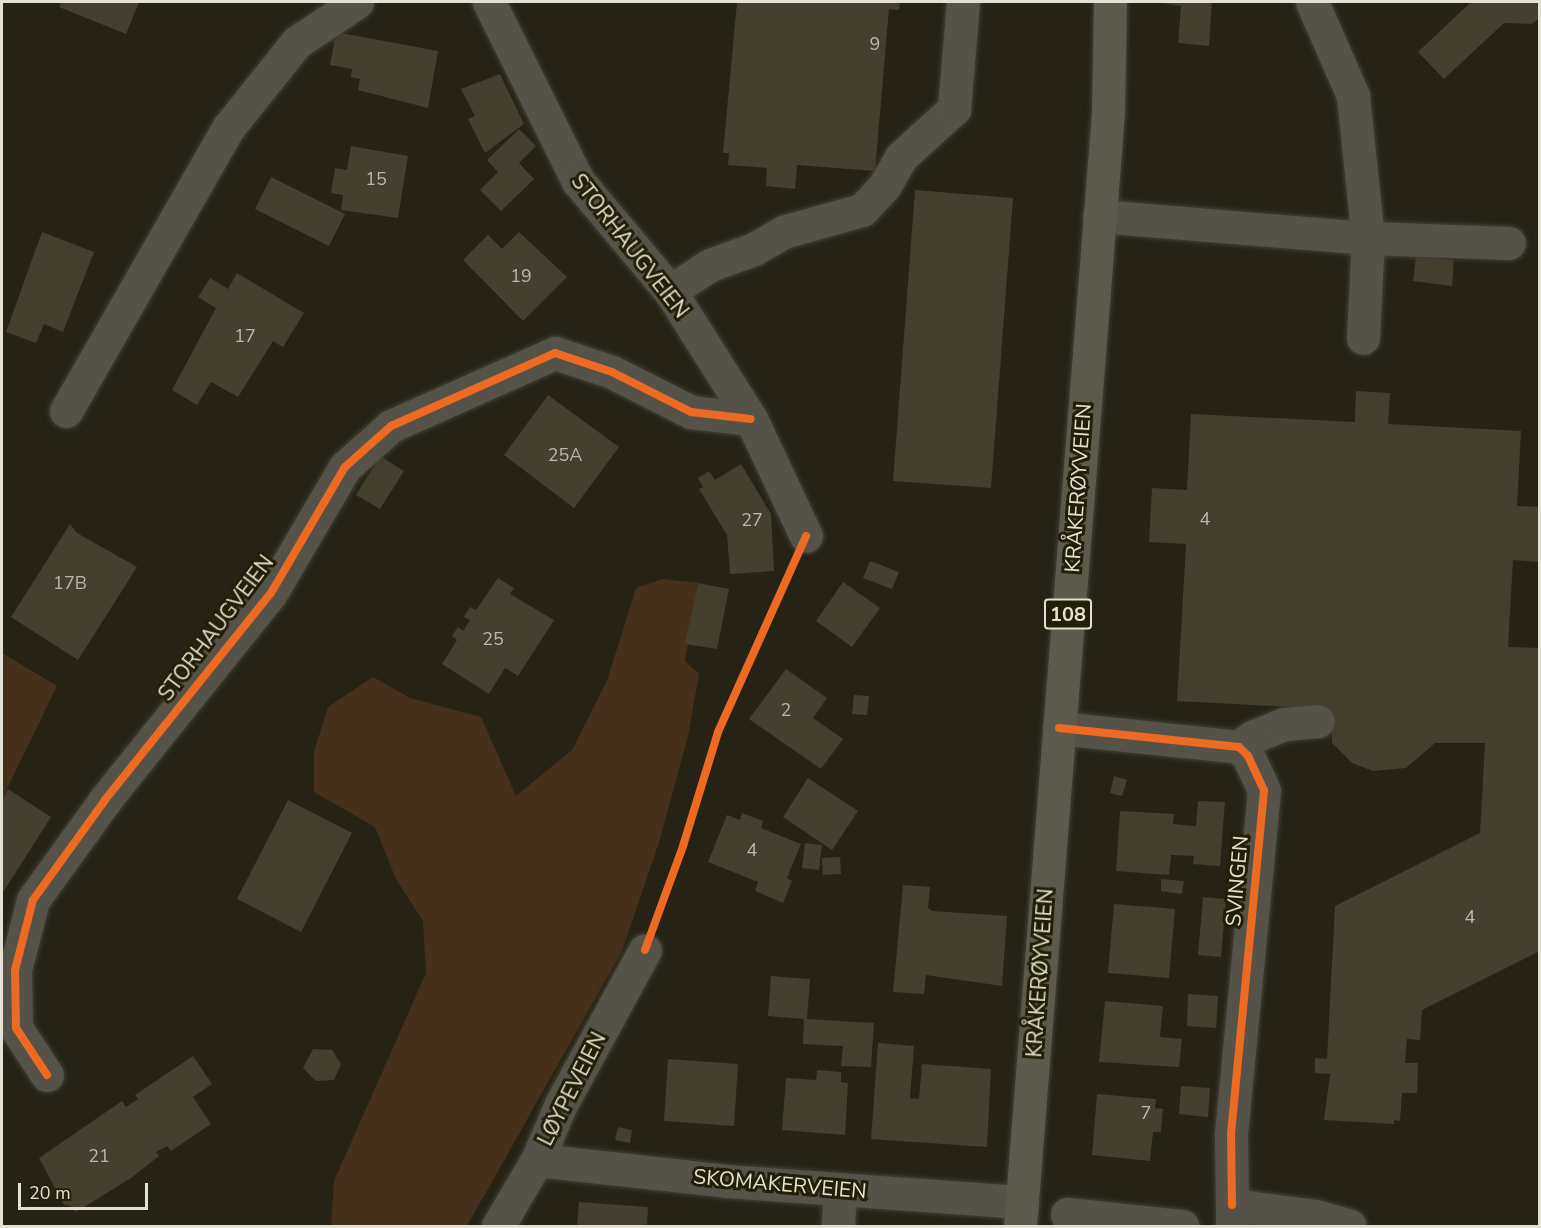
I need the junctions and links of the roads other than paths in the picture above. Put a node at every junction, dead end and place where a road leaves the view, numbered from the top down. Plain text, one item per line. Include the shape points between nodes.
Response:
1 (357, 2) edge
2 (489, 2) edge
3 (963, 2) edge
4 (1110, 2) edge
5 (1312, 2) edge
6 (1099, 216) junction
7 (1368, 238) junction
8 (1509, 243) dead end
9 (670, 291) junction
10 (1363, 339) dead end
11 (66, 411) dead end
12 (751, 419) junction
13 (806, 536) dead end
14 (1318, 721) dead end
15 (1059, 728) junction
16 (1239, 747) junction
17 (645, 950) dead end
18 (47, 1075) dead end
19 (537, 1160) junction
20 (840, 1189) junction
21 (1021, 1214) edge
22 (1067, 1214) dead end
23 (1232, 1216) edge
24 (498, 1227) edge
25 (838, 1227) edge
26 (1182, 1227) edge
27 (1350, 1227) edge

1 - 11 street via 297,42 228,128
2 - 9 street, STORHAUGVEIEN via 578,181
3 - 9 street via 954,109 902,157 885,185 862,210 783,232 754,249 710,265
4 - 6 main road, KRÅKERØYVEIEN / 108 via 1108,114
5 - 7 street via 1353,96
6 - 7 street
6 - 15 main road, KRÅKERØYVEIEN / 108
7 - 8 street
7 - 10 street
9 - 12 street, STORHAUGVEIEN
12 - 13 street, STORHAUGVEIEN
12 - 18 street, STORHAUGVEIEN via 691,412 612,372 555,353 391,426 345,467 271,593 105,800 33,900 15,970 16,1028
14 - 16 street via 1285,724 1252,736
15 - 16 street
15 - 21 main road, KRÅKERØYVEIEN / 108
16 - 23 street, SVINGEN via 1248,756 1264,791 1231,1134
17 - 19 street, LØYPEVEIEN via 561,1104
19 - 20 street, SKOMAKERVEIEN
19 - 24 street, LØYPEVEIEN
20 - 21 street, SKOMAKERVEIEN
20 - 25 street
22 - 26 street
23 - 27 street, SVINGEN via 1316,1216

